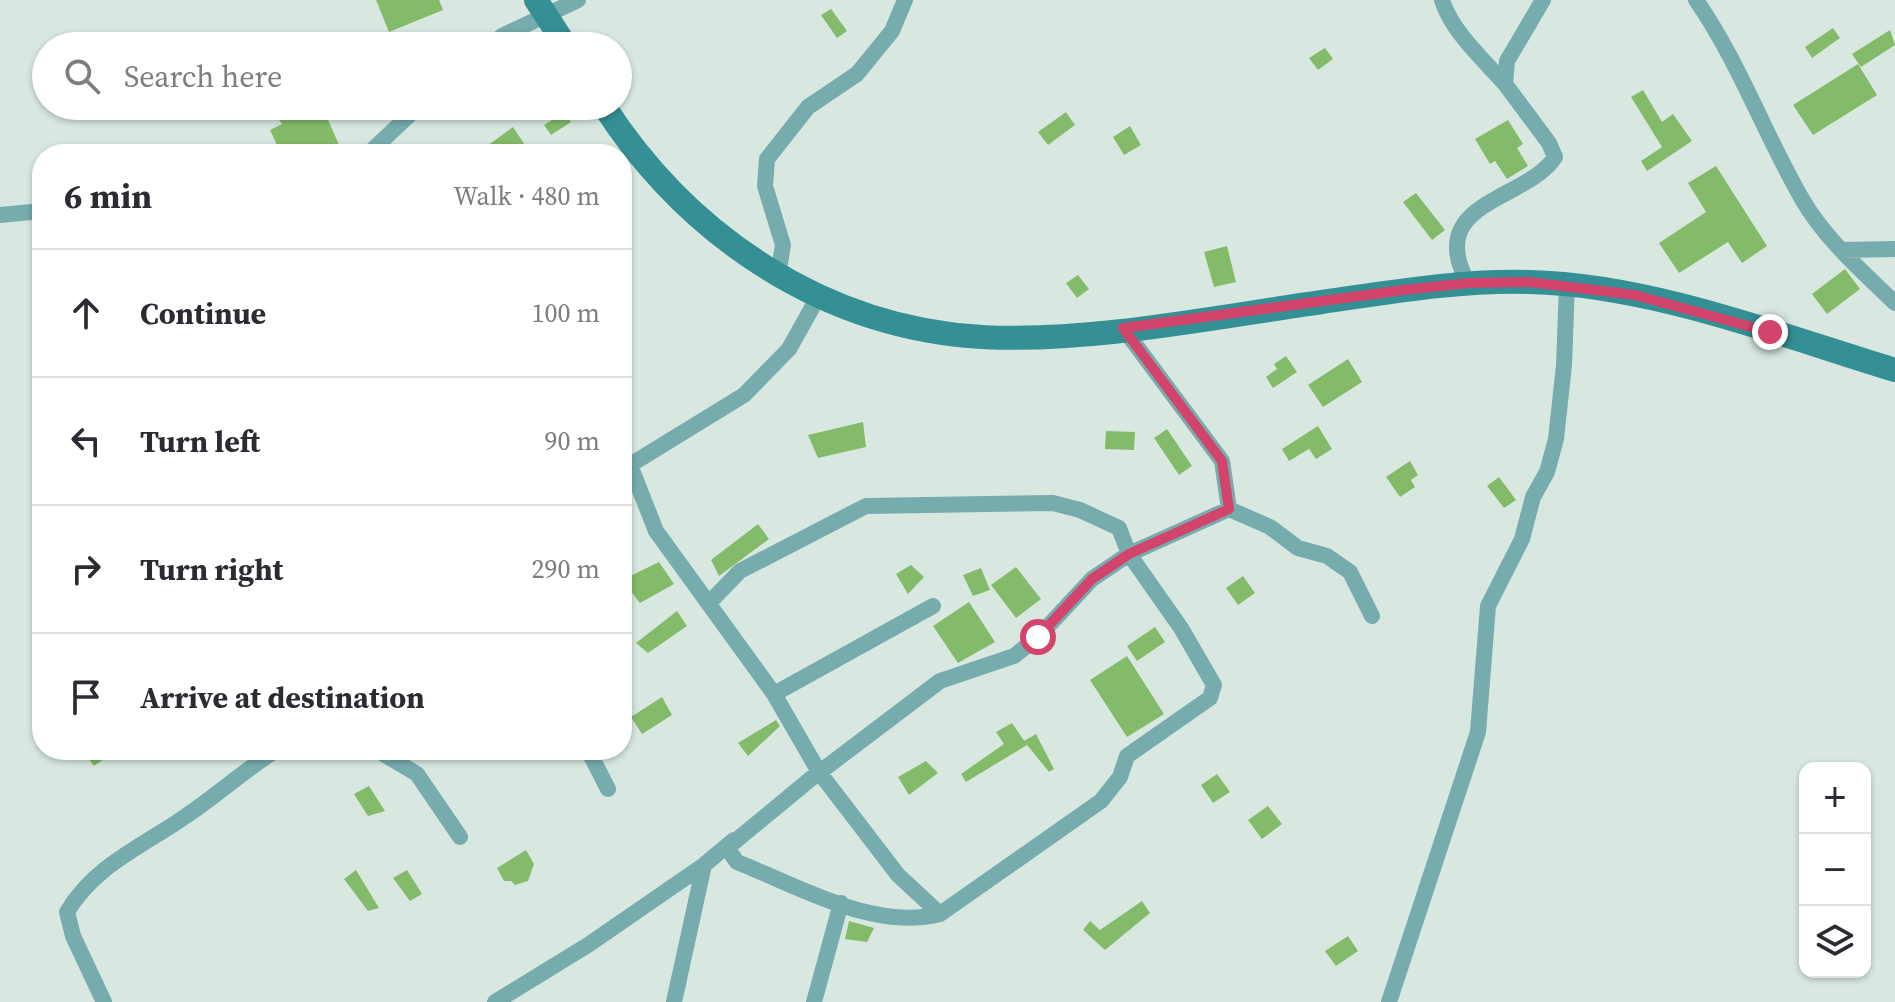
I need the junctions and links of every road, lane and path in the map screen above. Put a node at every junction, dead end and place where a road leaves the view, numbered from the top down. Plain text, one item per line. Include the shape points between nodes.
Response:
1 (578, 0) edge
2 (905, 0) edge
3 (1442, 0) edge
4 (1543, 0) edge
5 (1696, 0) edge
6 (541, 8) edge
7 (508, 32) edge
8 (557, 32) edge
9 (1505, 84) junction
10 (404, 120) edge
11 (613, 120) edge
12 (379, 144) edge
13 (629, 144) edge
14 (632, 148) edge
15 (32, 212) edge
16 (0, 215) edge
17 (1895, 249) edge
18 (1841, 250) junction
19 (778, 275) junction
20 (1468, 283) junction
21 (1567, 284) junction
22 (818, 297) junction
23 (1895, 303) edge
24 (1123, 328) junction
25 (1895, 370) edge
26 (632, 463) edge
27 (632, 480) edge
28 (1229, 509) junction
29 (1129, 554) junction
30 (709, 603) junction
31 (933, 606) dead end
32 (1372, 616) dead end
33 (774, 694) junction
34 (262, 760) edge
35 (394, 760) edge
36 (593, 760) edge
37 (819, 772) junction
38 (608, 789) dead end
39 (460, 837) dead end
40 (704, 865) junction
41 (841, 903) junction
42 (940, 914) junction
43 (104, 1002) edge
44 (495, 1002) edge
45 (674, 1002) edge
46 (814, 1002) edge
47 (1389, 1002) edge

1 - 6 street
2 - 19 street via 892,31 857,74 808,107 767,159 765,186 783,245
3 - 9 street via 1470,45
4 - 9 street via 1507,61
5 - 18 street via 1747,86 1803,201
6 - 7 street
6 - 8 main road
9 - 20 street via 1555,157 1546,171 1478,208 1457,239 1457,263
10 - 12 street
11 - 13 main road
14 - 19 main road via 688,209
15 - 16 street
17 - 18 street
18 - 23 street
19 - 22 main road
20 - 21 main road
20 - 24 main road
21 - 25 main road via 1635,295
21 - 47 street via 1556,439 1522,539 1488,606 1478,732
22 - 24 main road via 935,332 980,337
22 - 26 street via 789,349 744,395
24 - 28 street via 1222,461
27 - 30 street via 656,531
28 - 29 street
28 - 32 street via 1350,572
29 - 30 street via 1119,528 1053,503 866,506 740,571
29 - 37 street via 1092,579 1014,656 940,681
29 - 42 street via 1204,665 1214,685 1210,698 1127,756 1120,777 1101,801
30 - 33 street
31 - 33 street
33 - 37 street
34 - 43 street via 82,888 67,912
35 - 39 street via 417,774
36 - 38 street
37 - 40 street
37 - 41 street via 727,848 737,862
37 - 42 street via 898,875
40 - 44 street
40 - 45 street
41 - 42 street via 886,917 916,920
41 - 46 street

